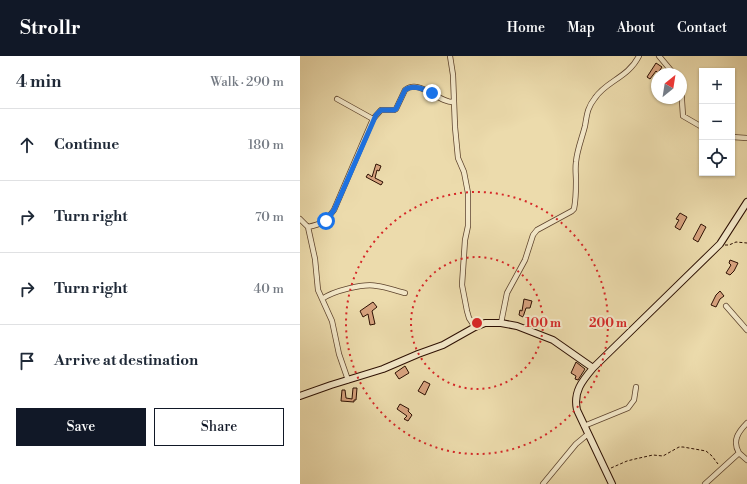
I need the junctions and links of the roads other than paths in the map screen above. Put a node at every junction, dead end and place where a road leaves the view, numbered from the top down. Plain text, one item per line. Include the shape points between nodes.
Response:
1 (450, 56) edge
2 (639, 56) edge
3 (659, 56) edge
4 (669, 68) edge
5 (337, 99) dead end
6 (454, 102) junction
7 (682, 104) edge
8 (373, 119) junction
9 (699, 125) edge
10 (735, 138) edge
11 (747, 138) edge
12 (747, 202) edge
13 (300, 219) edge
14 (308, 227) junction
15 (405, 293) dead end
16 (322, 299) junction
17 (726, 306) dead end
18 (501, 323) junction
19 (475, 327) junction
20 (747, 330) edge
21 (593, 368) junction
22 (348, 380) junction
23 (636, 387) dead end
24 (300, 396) edge
25 (747, 422) edge
26 (584, 426) junction
27 (588, 434) junction
28 (739, 453) junction
29 (747, 460) edge
30 (543, 484) edge
31 (612, 484) edge
32 (705, 484) edge

1 - 6 street
2 - 18 street via 624,75 599,93 591,103 576,161 574,208 532,234 526,260 507,293
3 - 4 street
5 - 8 street
6 - 8 street via 446,101 426,90 408,88 396,109 381,110
6 - 19 street via 458,158 468,193 468,226 462,285 469,318
7 - 9 street via 683,116
8 - 14 street via 334,210 326,221
10 - 11 street
12 - 21 street via 720,244
13 - 14 street
14 - 16 street via 318,290
15 - 16 street via 376,285 329,294
16 - 22 street via 332,321
17 - 20 street
18 - 19 street via 486,323
18 - 21 street via 517,326 552,340
19 - 22 street via 443,345 362,377
21 - 26 street via 578,389 575,401
22 - 24 street
23 - 26 street via 634,400 628,408
25 - 28 street via 736,439
26 - 27 street
27 - 30 street via 576,444
27 - 31 street
28 - 29 street
28 - 32 street

